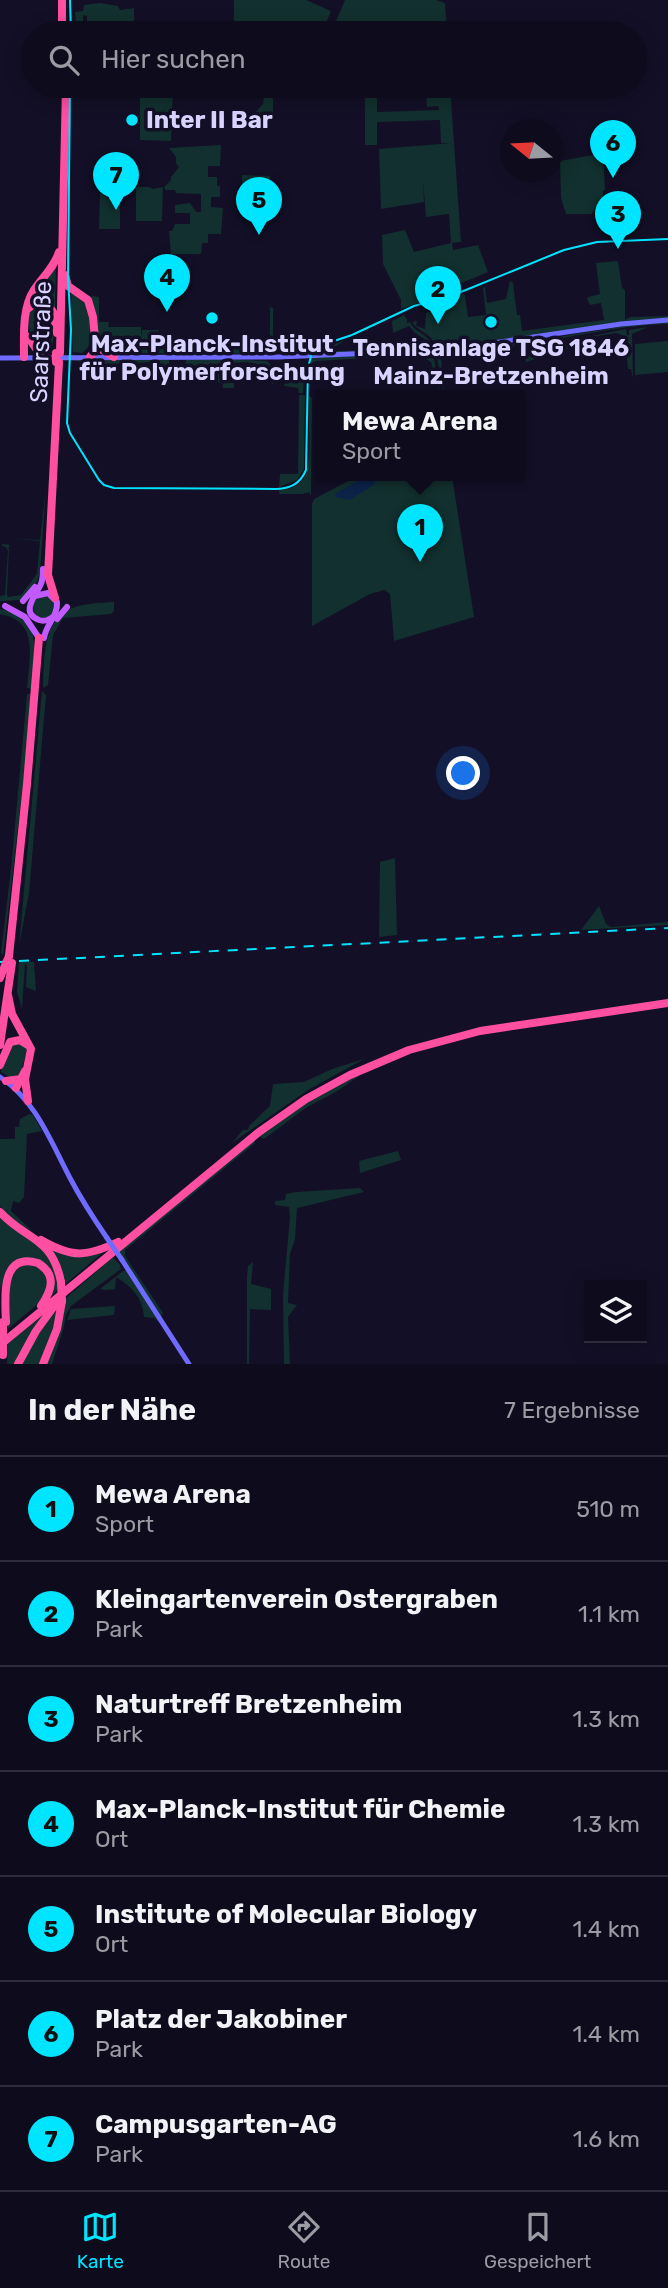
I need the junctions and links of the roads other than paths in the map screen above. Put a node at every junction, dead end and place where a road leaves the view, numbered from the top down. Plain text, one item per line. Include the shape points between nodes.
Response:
1 (64, 0) edge
2 (64, 21) edge
3 (64, 98) edge
4 (64, 98) edge
5 (60, 252) junction
6 (63, 265) junction
7 (78, 292) junction
8 (62, 306) junction
9 (668, 320) edge
10 (94, 328) junction
11 (57, 333) junction
12 (28, 337) junction
13 (96, 342) junction
14 (24, 357) junction
15 (90, 357) junction
16 (114, 357) junction
17 (0, 358) edge
18 (56, 358) junction
19 (43, 569) junction
20 (34, 597) junction
21 (55, 598) junction
22 (23, 601) dead end
23 (5, 606) dead end
24 (67, 607) dead end
25 (32, 615) junction
26 (54, 616) junction
27 (41, 638) junction
28 (9, 961) junction
29 (0, 978) edge
30 (8, 995) junction
31 (668, 1001) edge
32 (0, 1020) edge
33 (0, 1045) edge
34 (0, 1065) edge
35 (3, 1079) edge
36 (23, 1079) junction
37 (16, 1088) junction
38 (28, 1101) junction
39 (0, 1212) edge
40 (34, 1236) junction
41 (120, 1241) junction
42 (67, 1290) junction
43 (0, 1296) edge
44 (41, 1306) junction
45 (3, 1318) edge
46 (3, 1349) edge
47 (18, 1364) edge
48 (42, 1364) edge
49 (189, 1364) edge

1 - 2 highway
3 - 5 highway, Saarstraße
4 - 6 highway, Saarstraße
5 - 11 highway, Saarstraße
5 - 14 highway via 30,298
6 - 7 highway via 67,285
6 - 8 highway, Saarstraße
7 - 8 highway via 68,293
7 - 10 highway via 88,300
8 - 18 highway, Saarstraße
9 - 16 main road via 442,349 285,357
10 - 13 highway
10 - 15 highway
11 - 12 highway via 51,309 38,301 28,312
11 - 18 highway, Saarstraße
12 - 14 highway via 29,351
12 - 18 highway via 37,350
13 - 15 highway
13 - 16 highway
14 - 17 main road
14 - 18 main road
15 - 16 main road
15 - 18 main road
18 - 19 highway, Saarstraße
18 - 21 highway, Saarstraße via 48,575
19 - 20 main road, Saarstraße
19 - 22 main road
20 - 21 main road via 46,593
20 - 25 main road
21 - 26 main road via 58,608
23 - 27 main road via 28,620
24 - 27 main road
25 - 26 main road via 43,621
25 - 27 main road
26 - 27 main road
27 - 28 highway
28 - 29 highway
28 - 30 highway
28 - 32 highway
30 - 33 highway
30 - 36 highway via 12,1014 30,1045
31 - 41 highway via 478,1028 382,1056 330,1081 275,1116
31 - 42 highway via 469,1034 409,1050 350,1074 259,1132
34 - 36 highway via 9,1044 25,1042 29,1055
35 - 36 highway
35 - 37 main road
36 - 37 highway
36 - 38 highway
37 - 38 main road
38 - 49 main road, bridge via 83,1201
39 - 40 highway
40 - 41 highway via 74,1254
40 - 48 highway, bridge via 53,1258 61,1282 57,1329
41 - 44 highway
42 - 46 highway
42 - 47 highway
43 - 45 highway
44 - 45 highway via 51,1288 50,1275 38,1263 21,1262 10,1270
44 - 46 highway
45 - 46 highway, bridge

